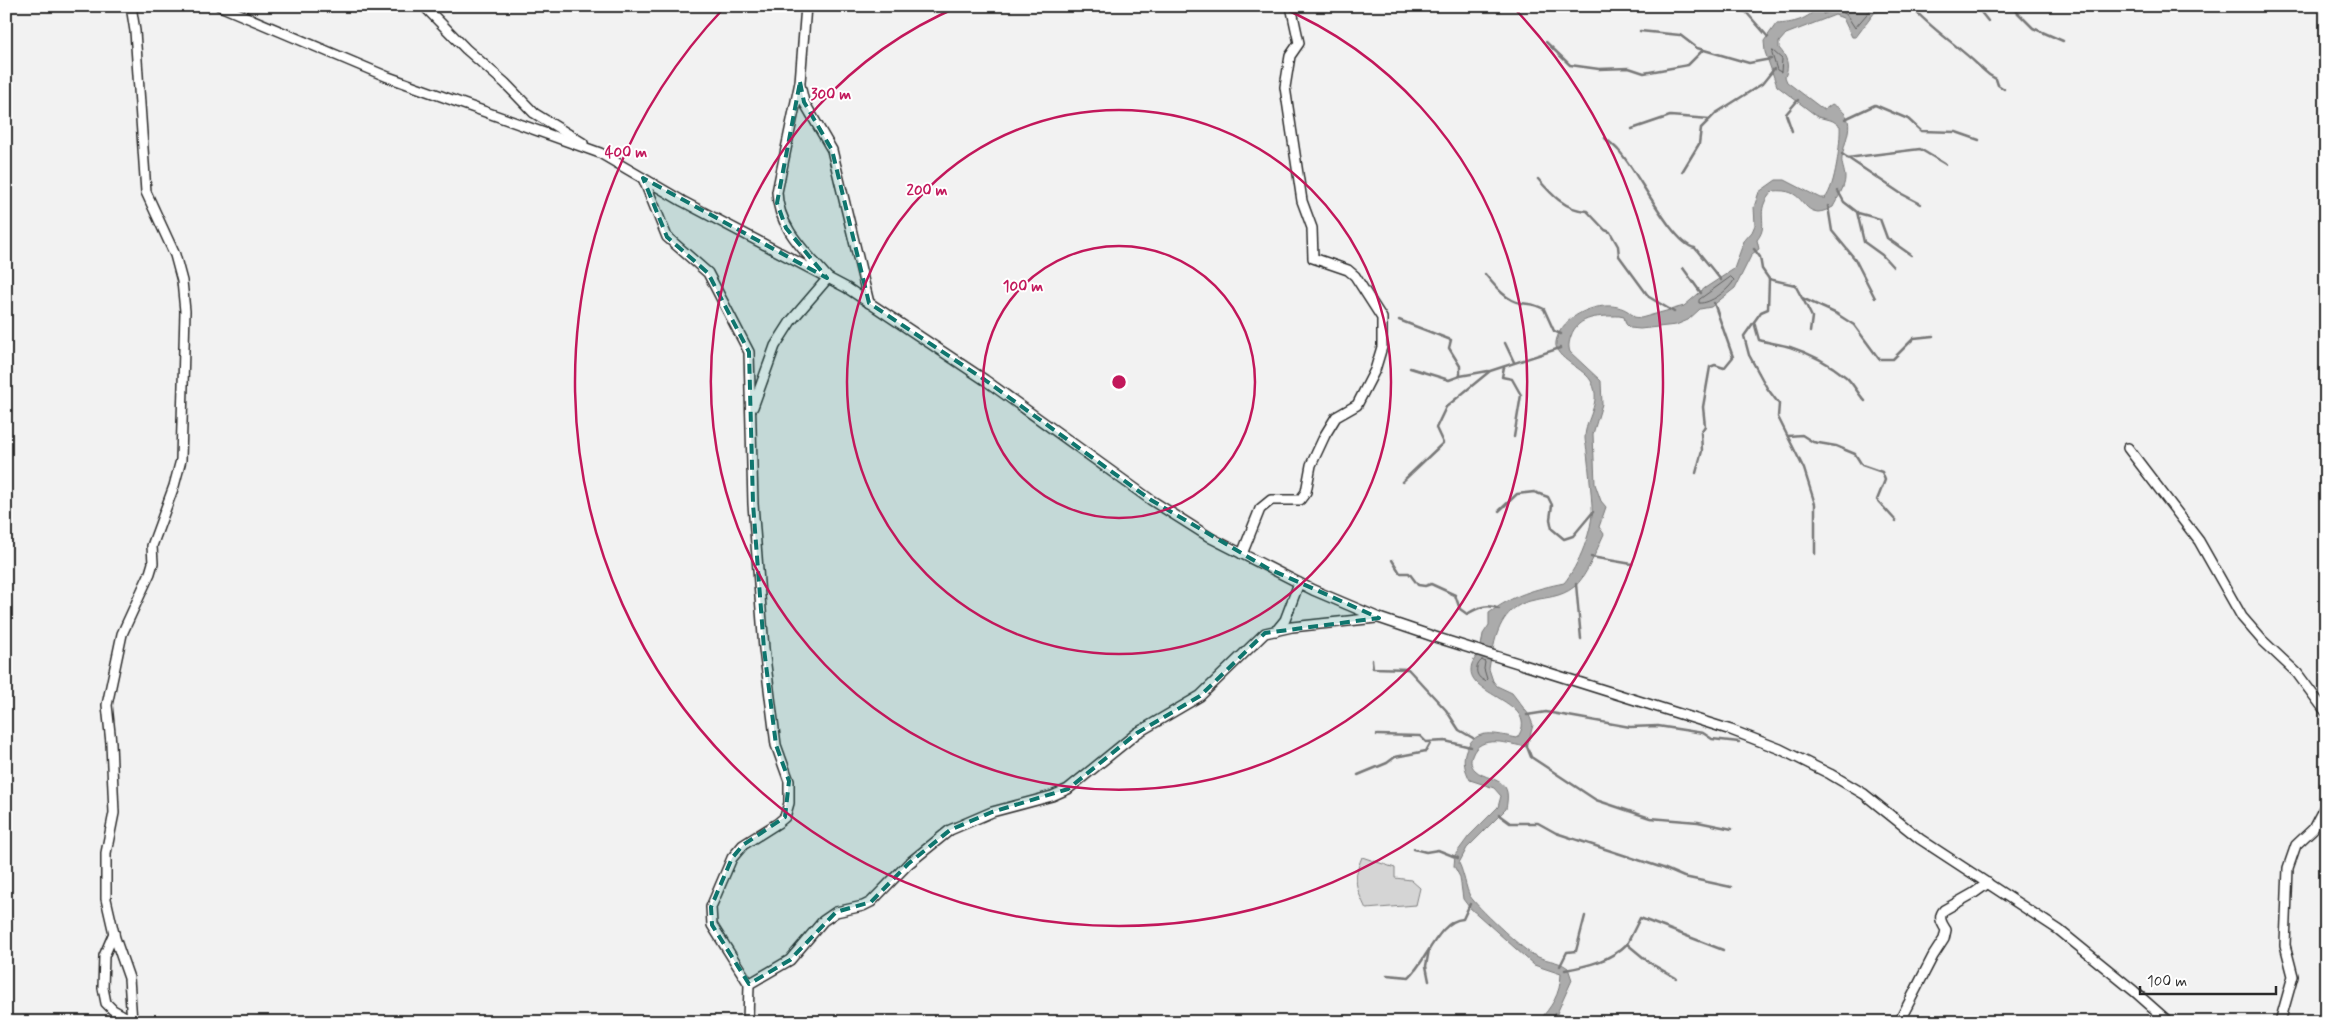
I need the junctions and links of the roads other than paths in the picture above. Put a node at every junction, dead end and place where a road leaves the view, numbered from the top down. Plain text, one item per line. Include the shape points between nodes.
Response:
1 (131, 6) edge
2 (220, 6) edge
3 (424, 6) edge
4 (806, 6) edge
5 (1290, 6) edge
6 (800, 82) junction
7 (600, 153) junction
8 (643, 178) junction
9 (828, 278) junction
10 (869, 303) junction
11 (751, 413) junction
12 (2128, 448) dead end
13 (1242, 554) junction
14 (1299, 584) junction
15 (1379, 618) junction
16 (1276, 631) junction
17 (2326, 712) edge
18 (2326, 804) edge
19 (1988, 883) junction
20 (114, 933) junction
21 (749, 984) junction
22 (132, 1021) edge
23 (748, 1022) edge
24 (1899, 1022) edge
25 (2169, 1022) edge
26 (2280, 1022) edge

1 - 20 street via 146,192 175,255 185,310 181,460 152,546 150,573 122,634 107,705 114,813 106,853 106,898
2 - 7 street via 388,77
3 - 7 street via 534,113
4 - 6 street
5 - 13 street via 1299,43 1290,56 1285,87 1302,201 1312,228 1311,253 1313,258 1348,270 1355,276 1382,318 1382,346 1375,370 1357,405 1336,418 1326,435 1311,465 1306,492 1300,500 1271,500 1260,509
6 - 9 street via 777,203 786,228
6 - 10 street via 804,102 832,150
7 - 8 street
8 - 9 street
8 - 11 street via 667,237 708,273 749,352
9 - 10 street
9 - 11 street via 775,346
10 - 13 street via 985,380 1151,500
11 - 21 street via 753,504 764,649 776,745 789,781 789,803 785,817 743,844 732,858 711,907 712,926
12 - 17 street via 2199,541 2242,617 2297,673
13 - 14 street
14 - 15 street
14 - 16 street via 1285,620
15 - 16 street
15 - 19 street via 1731,730 1780,749 1864,794 1920,839
16 - 21 street via 1252,644 1200,696 1137,733 1068,789 992,812 938,838 871,902 836,912 823,921 790,960
18 - 26 street via 2313,829 2296,846 2288,868 2285,945 2293,976
19 - 24 street via 1940,914 1946,930 1944,939
19 - 25 street via 2066,935
20 - 22 street via 129,978
20 - 22 street via 104,956 106,1003
21 - 23 street

